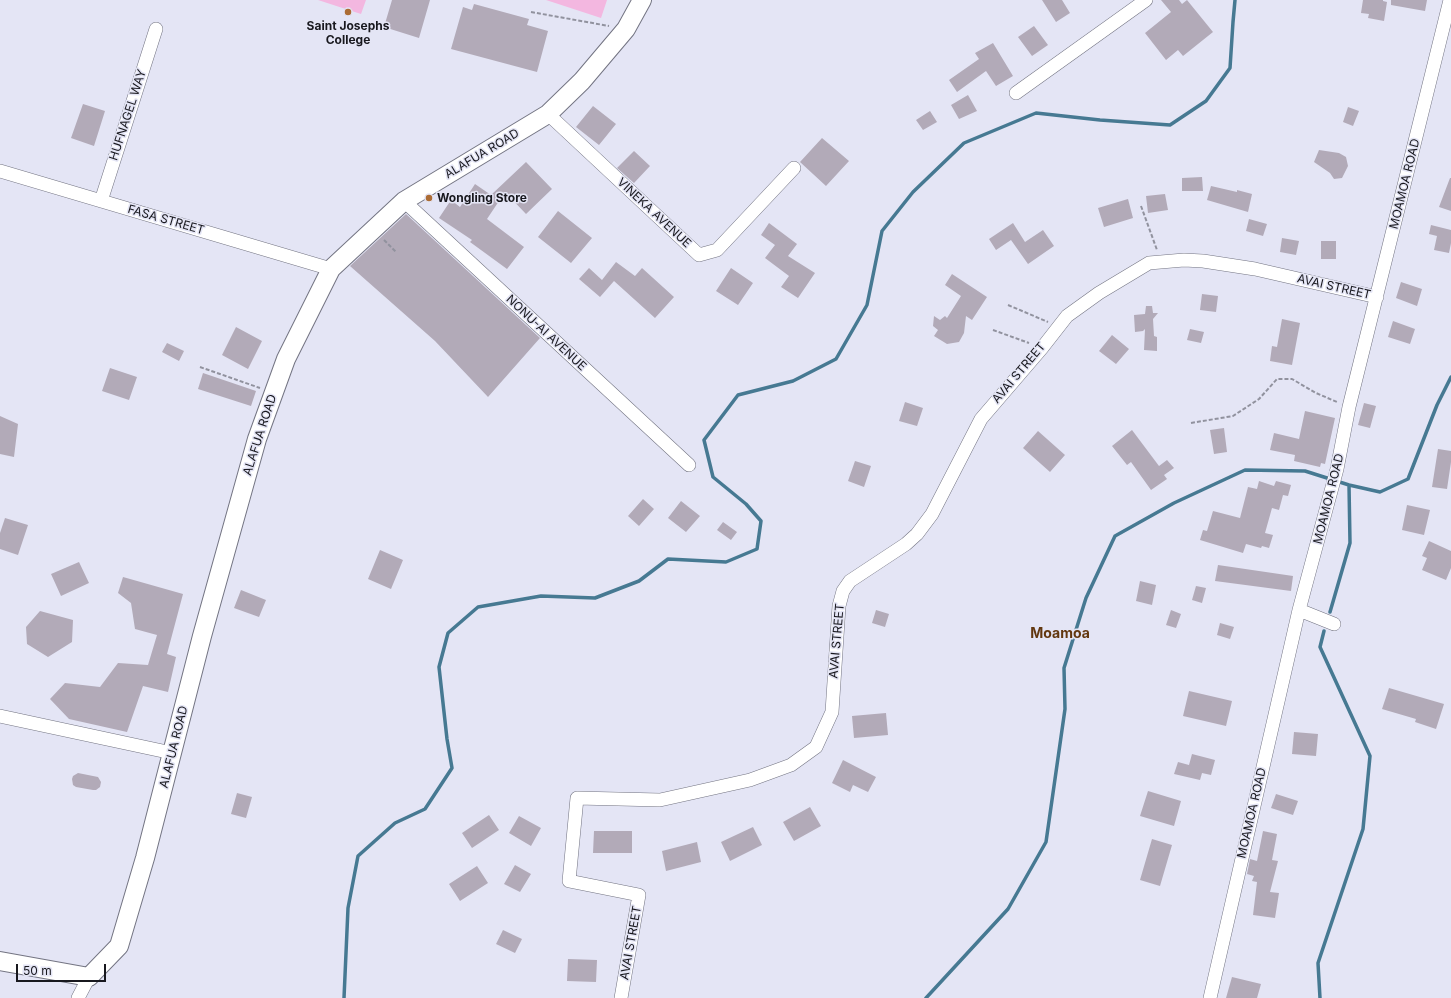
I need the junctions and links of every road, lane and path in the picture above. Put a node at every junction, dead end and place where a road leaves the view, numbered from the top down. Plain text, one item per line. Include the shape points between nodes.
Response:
1 (642, 0) edge
2 (1146, 0) edge
3 (1450, 0) edge
4 (531, 12) dead end
5 (156, 29) dead end
6 (626, 29) junction
7 (1016, 93) dead end
8 (548, 114) junction
9 (794, 168) dead end
10 (0, 171) edge
11 (101, 201) junction
12 (404, 201) junction
13 (1141, 206) dead end
14 (1161, 262) junction
15 (331, 269) junction
16 (1377, 297) junction
17 (1008, 305) dead end
18 (1058, 326) junction
19 (993, 330) dead end
20 (1042, 348) junction
21 (200, 367) dead end
22 (274, 393) junction
23 (1349, 407) junction
24 (1191, 424) dead end
25 (689, 465) dead end
26 (1299, 610) junction
27 (1334, 624) dead end
28 (0, 716) edge
29 (172, 753) junction
30 (0, 961) edge
31 (89, 977) junction
32 (78, 998) edge
33 (621, 998) edge
34 (1210, 998) edge

1 - 6 street, ALAFUA ROAD
2 - 7 street
3 - 16 street, MOAMOA ROAD
4 - 6 path
5 - 11 street, HUFNAGEL WAY
6 - 8 street, ALAFUA ROAD via 582,81
8 - 9 street, VINEKA AVENUE via 699,255 717,250
8 - 12 street, ALAFUA ROAD
10 - 11 street, FASA STREET
11 - 15 street, FASA STREET
12 - 15 street, ALAFUA ROAD
12 - 25 street, NONU-AI AVENUE
13 - 14 path
14 - 16 street, AVAI STREET via 1184,260 1255,269
14 - 18 street, AVAI STREET via 1149,263 1098,293
15 - 22 street, ALAFUA ROAD via 286,359
16 - 23 street, MOAMOA ROAD
17 - 18 path
18 - 20 street, AVAI STREET
19 - 20 path
20 - 33 street, AVAI STREET via 981,419 932,514 917,534 850,581 843,591 839,606 832,712 816,747 791,765 750,780 660,800 577,798 569,881 639,896
21 - 22 path
22 - 29 street, ALAFUA ROAD via 257,439
23 - 24 path via 1292,379 1277,378 1259,399 1233,416
23 - 26 street, MOAMOA ROAD via 1338,469
26 - 27 street
26 - 34 street, MOAMOA ROAD
28 - 29 street
29 - 31 street, ALAFUA ROAD via 119,946
30 - 31 street
31 - 32 street, ALAFUA ROAD

